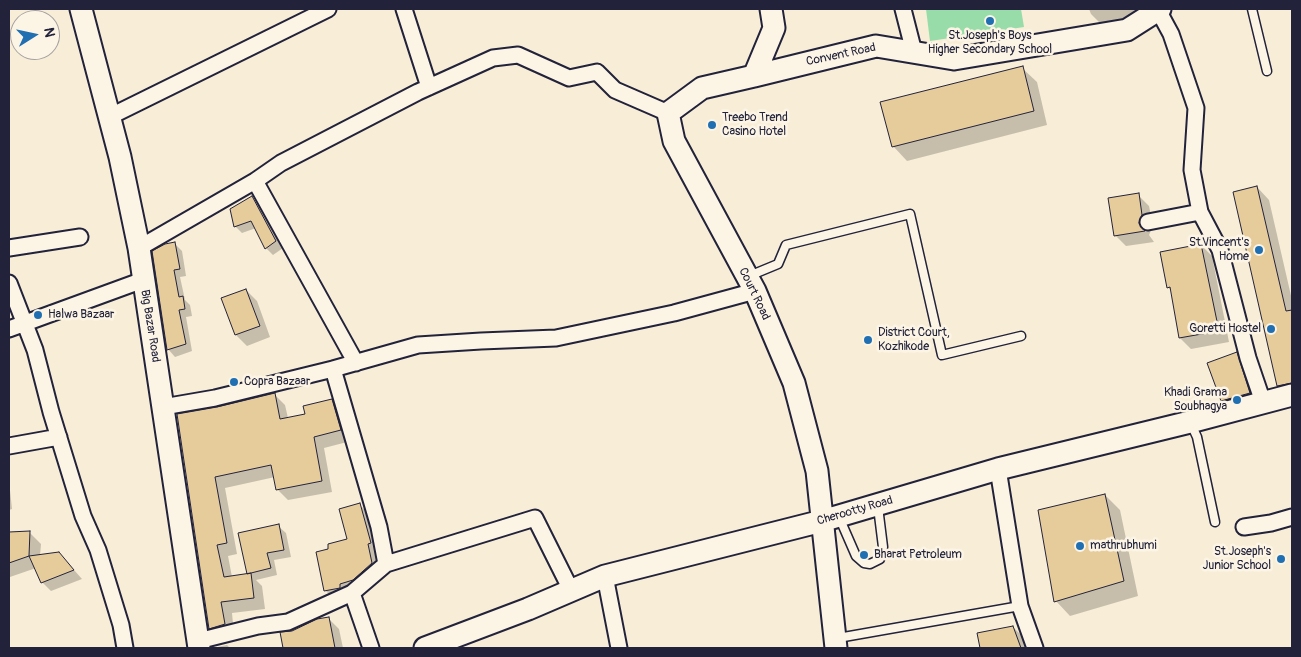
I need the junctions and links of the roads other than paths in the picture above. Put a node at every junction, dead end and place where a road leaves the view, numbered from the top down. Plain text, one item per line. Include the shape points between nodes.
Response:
1 (81, 9) edge
2 (328, 9) edge
3 (404, 9) edge
4 (771, 9) edge
5 (903, 9) edge
6 (1159, 9) edge
7 (1252, 9) edge
8 (914, 52) junction
9 (1267, 71) dead end
10 (754, 76) junction
11 (429, 87) junction
12 (668, 113) junction
13 (109, 117) junction
14 (255, 181) junction
15 (1200, 212) junction
16 (1148, 222) dead end
17 (80, 237) dead end
18 (9, 248) edge
19 (140, 248) junction
20 (143, 280) junction
21 (9, 283) edge
22 (751, 284) junction
23 (24, 324) junction
24 (9, 329) edge
25 (1021, 336) dead end
26 (356, 363) junction
27 (333, 369) junction
28 (1292, 395) edge
29 (1263, 402) junction
30 (163, 407) junction
31 (1190, 422) junction
32 (59, 437) junction
33 (9, 446) edge
34 (998, 469) junction
35 (877, 505) junction
36 (1292, 517) edge
37 (830, 519) junction
38 (1215, 522) dead end
39 (1244, 527) dead end
40 (386, 564) junction
41 (605, 576) junction
42 (571, 590) junction
43 (352, 593) junction
44 (1020, 606) junction
45 (835, 643) edge
46 (199, 645) edge
47 (125, 648) edge
48 (370, 648) edge
49 (425, 648) edge
50 (619, 648) edge
51 (1035, 648) edge

1 - 13 street, Big Bazar Road
2 - 13 street
3 - 11 street
4 - 10 street via 774,28
5 - 8 street
6 - 8 street, Convent Road via 1127,30 954,59
6 - 15 street via 1196,108 1192,170
7 - 9 lane
8 - 10 street, Convent Road via 876,46
10 - 12 street via 702,88
11 - 12 street via 493,58 518,55 569,78 597,72 615,90
11 - 14 street via 282,163
12 - 22 street, Court Road via 674,141
13 - 19 street, Big Bazar Road
14 - 19 street
14 - 26 street
15 - 16 street
15 - 29 street via 1220,250
17 - 18 street
19 - 20 street, Big Bazar Road
20 - 23 street
20 - 30 street, Big Bazar Road
21 - 23 street
22 - 25 lane via 778,264 786,245 910,214 942,355
22 - 26 street via 674,313 556,338 418,345
22 - 37 street, Court Road via 794,382
23 - 24 street
23 - 32 street via 35,350
26 - 27 street
27 - 30 street via 215,398
27 - 40 street via 379,527
28 - 29 street, Cherootty Road
29 - 31 street, Cherootty Road
30 - 46 street, Big Bazar Road
31 - 34 street, Cherootty Road
31 - 38 lane via 1197,437
32 - 33 street
32 - 47 street via 83,516 98,550
34 - 35 street, Cherootty Road
34 - 44 street
35 - 37 street, Cherootty Road
35 - 37 lane via 883,547 876,562 859,560
36 - 39 street
37 - 41 street, Cherootty Road
37 - 45 street, Court Road
40 - 42 street via 535,518
40 - 43 street
41 - 42 street, Cherootty Road
41 - 50 street
42 - 49 street, Cherootty Road
43 - 46 street via 288,622 258,626
43 - 48 street
44 - 45 lane
44 - 51 street

